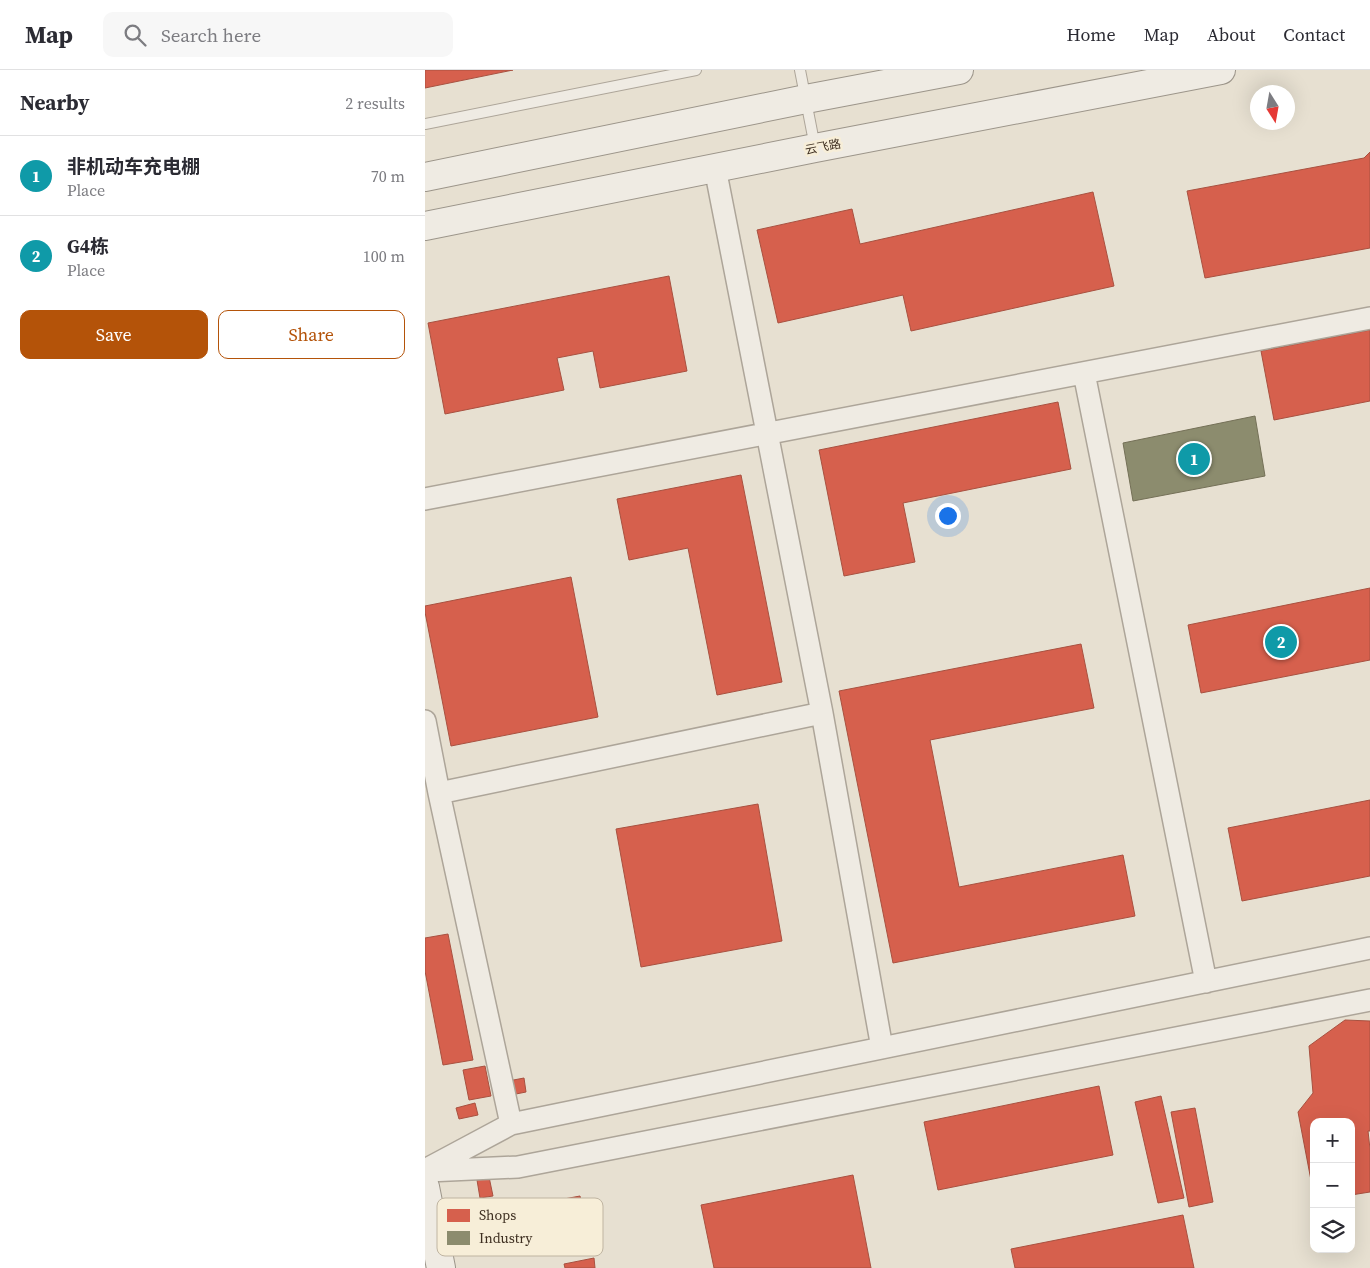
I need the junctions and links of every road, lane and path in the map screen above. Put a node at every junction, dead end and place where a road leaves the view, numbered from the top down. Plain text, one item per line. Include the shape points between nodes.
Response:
1 (696, 70) edge
2 (800, 70) edge
3 (959, 70) edge
4 (1221, 70) edge
5 (806, 99) junction
6 (425, 124) edge
7 (815, 148) junction
8 (715, 168) junction
9 (425, 177) edge
10 (425, 226) edge
11 (1370, 318) edge
12 (1084, 373) junction
13 (425, 499) edge
14 (822, 713) junction
15 (425, 721) edge
16 (439, 793) junction
17 (1370, 948) edge
18 (1206, 982) junction
19 (1370, 1000) edge
20 (883, 1048) junction
21 (511, 1124) junction
22 (425, 1171) edge
23 (425, 1187) edge
24 (437, 1248) edge

1 - 6 lane
2 - 5 lane
3 - 5 street
4 - 7 street, 云飞路
5 - 7 lane
5 - 9 street
7 - 8 street, 云飞路
8 - 10 street, 云飞路
8 - 14 street
11 - 12 street
12 - 13 street
12 - 18 street
14 - 16 street
14 - 20 street
15 - 16 street
16 - 21 street
17 - 18 street
18 - 20 street
19 - 22 street via 518,1167
20 - 21 street
21 - 22 street
23 - 24 street

